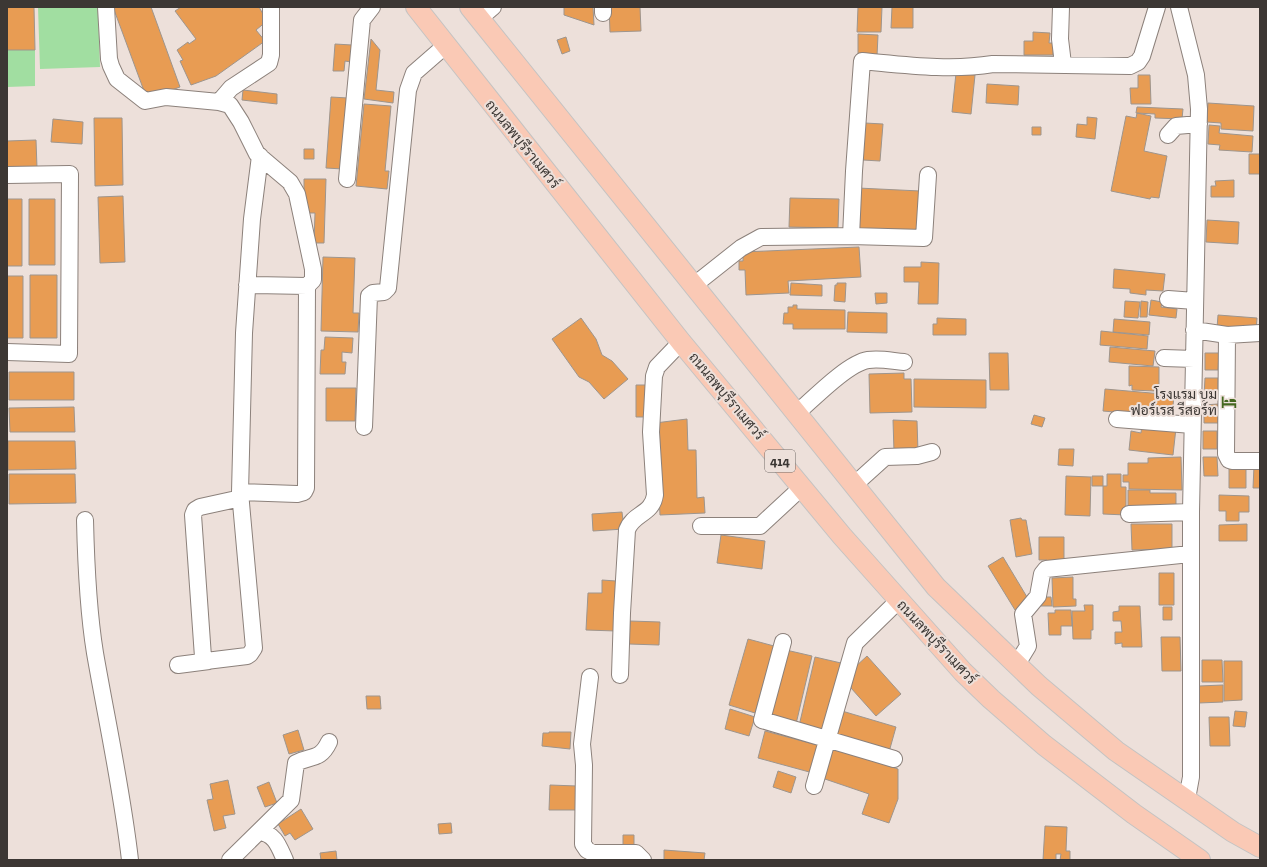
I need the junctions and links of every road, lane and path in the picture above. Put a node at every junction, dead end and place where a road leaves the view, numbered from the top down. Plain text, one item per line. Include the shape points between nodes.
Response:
1 (106, 7) edge
2 (271, 7) edge
3 (372, 7) edge
4 (416, 7) edge
5 (1061, 7) edge
6 (1157, 7) edge
7 (1179, 7) edge
8 (481, 11) edge
9 (445, 46) junction
10 (1063, 64) junction
11 (219, 102) junction
12 (1198, 124) junction
13 (1168, 135) dead end
14 (260, 156) junction
15 (7, 175) edge
16 (928, 175) dead end
17 (347, 179) dead end
18 (851, 236) junction
19 (247, 285) junction
20 (308, 286) junction
21 (693, 286) junction
22 (1168, 299) dead end
23 (1195, 301) junction
24 (1194, 330) junction
25 (1260, 333) edge
26 (1227, 335) junction
27 (681, 342) junction
28 (7, 352) edge
29 (1164, 358) dead end
30 (1194, 360) junction
31 (904, 362) dead end
32 (797, 413) junction
33 (1117, 419) dead end
34 (1192, 425) junction
35 (364, 426) dead end
36 (932, 452) dead end
37 (1260, 461) edge
38 (854, 485) junction
39 (802, 487) junction
40 (241, 495) junction
41 (1190, 512) junction
42 (1130, 514) dead end
43 (85, 520) dead end
44 (701, 526) dead end
45 (1190, 554) junction
46 (898, 601) junction
47 (783, 642) dead end
48 (209, 661) junction
49 (1017, 664) junction
50 (178, 665) dead end
51 (620, 675) dead end
52 (590, 677) dead end
53 (827, 740) junction
54 (329, 742) dead end
55 (894, 759) dead end
56 (814, 786) dead end
57 (1187, 799) junction
58 (259, 832) junction
59 (1260, 847) edge
60 (130, 860) edge
61 (230, 860) edge
62 (285, 860) edge
63 (643, 860) edge
64 (1200, 860) edge

1 - 11 street via 109,59 117,79 145,101 166,97
2 - 11 street via 269,63 231,88
3 - 17 street via 362,20
4 - 9 main road, ถนนลพบุรีราเมศวร์ / 414
5 - 10 street
6 - 10 street via 1142,56 1136,63 1127,66
7 - 12 street via 1196,75 1199,97
8 - 21 main road
9 - 27 main road, ถนนลพบุรีราเมศวร์ / 414
9 - 35 street via 414,73 408,90 388,288 384,292 368,296
10 - 18 street via 946,67 862,61
11 - 14 street via 234,110
12 - 13 street via 1176,126
12 - 23 street
14 - 19 street
14 - 20 street via 296,190 313,273 312,282
15 - 28 street via 70,174 69,354
16 - 18 street via 924,238
18 - 21 street via 761,237 741,248
19 - 20 street
19 - 40 street
20 - 40 street via 306,488 304,492 297,494
21 - 32 main road
22 - 23 street
23 - 24 street
24 - 26 street
24 - 30 street
25 - 26 street
26 - 37 street via 1226,454 1232,461
27 - 39 main road, ถนนลพบุรีราเมศวร์ / 414
27 - 51 street via 657,367 654,376 651,432 655,495 649,509 634,520 627,530
29 - 30 street
30 - 34 street
31 - 32 street via 876,359 861,361
32 - 38 main road
33 - 34 street
34 - 41 street
36 - 38 street via 917,456 885,457
38 - 49 main road via 936,587
39 - 44 street via 760,526
39 - 46 main road, ถนนลพบุรีราเมศวร์ / 414
40 - 48 street via 254,648 247,656
40 - 48 street via 200,508 193,514 203,657
41 - 42 street
41 - 45 street
43 - 60 street via 95,652
45 - 49 street via 1046,568 1042,574 1038,595 1023,614 1028,646
45 - 57 street via 1190,777
46 - 53 street via 855,643
46 - 64 main road, ถนนลพบุรีราเมศวร์ / 414 via 963,672 1044,745 1134,814
47 - 53 street via 762,720
48 - 50 street
49 - 57 main road via 1039,686 1116,751
52 - 63 street via 582,744 582,844 593,853 636,853
53 - 55 street
53 - 56 street
54 - 58 street via 318,757 296,763 290,800
57 - 59 main road via 1233,832
58 - 61 street
58 - 62 street via 265,832 273,838

